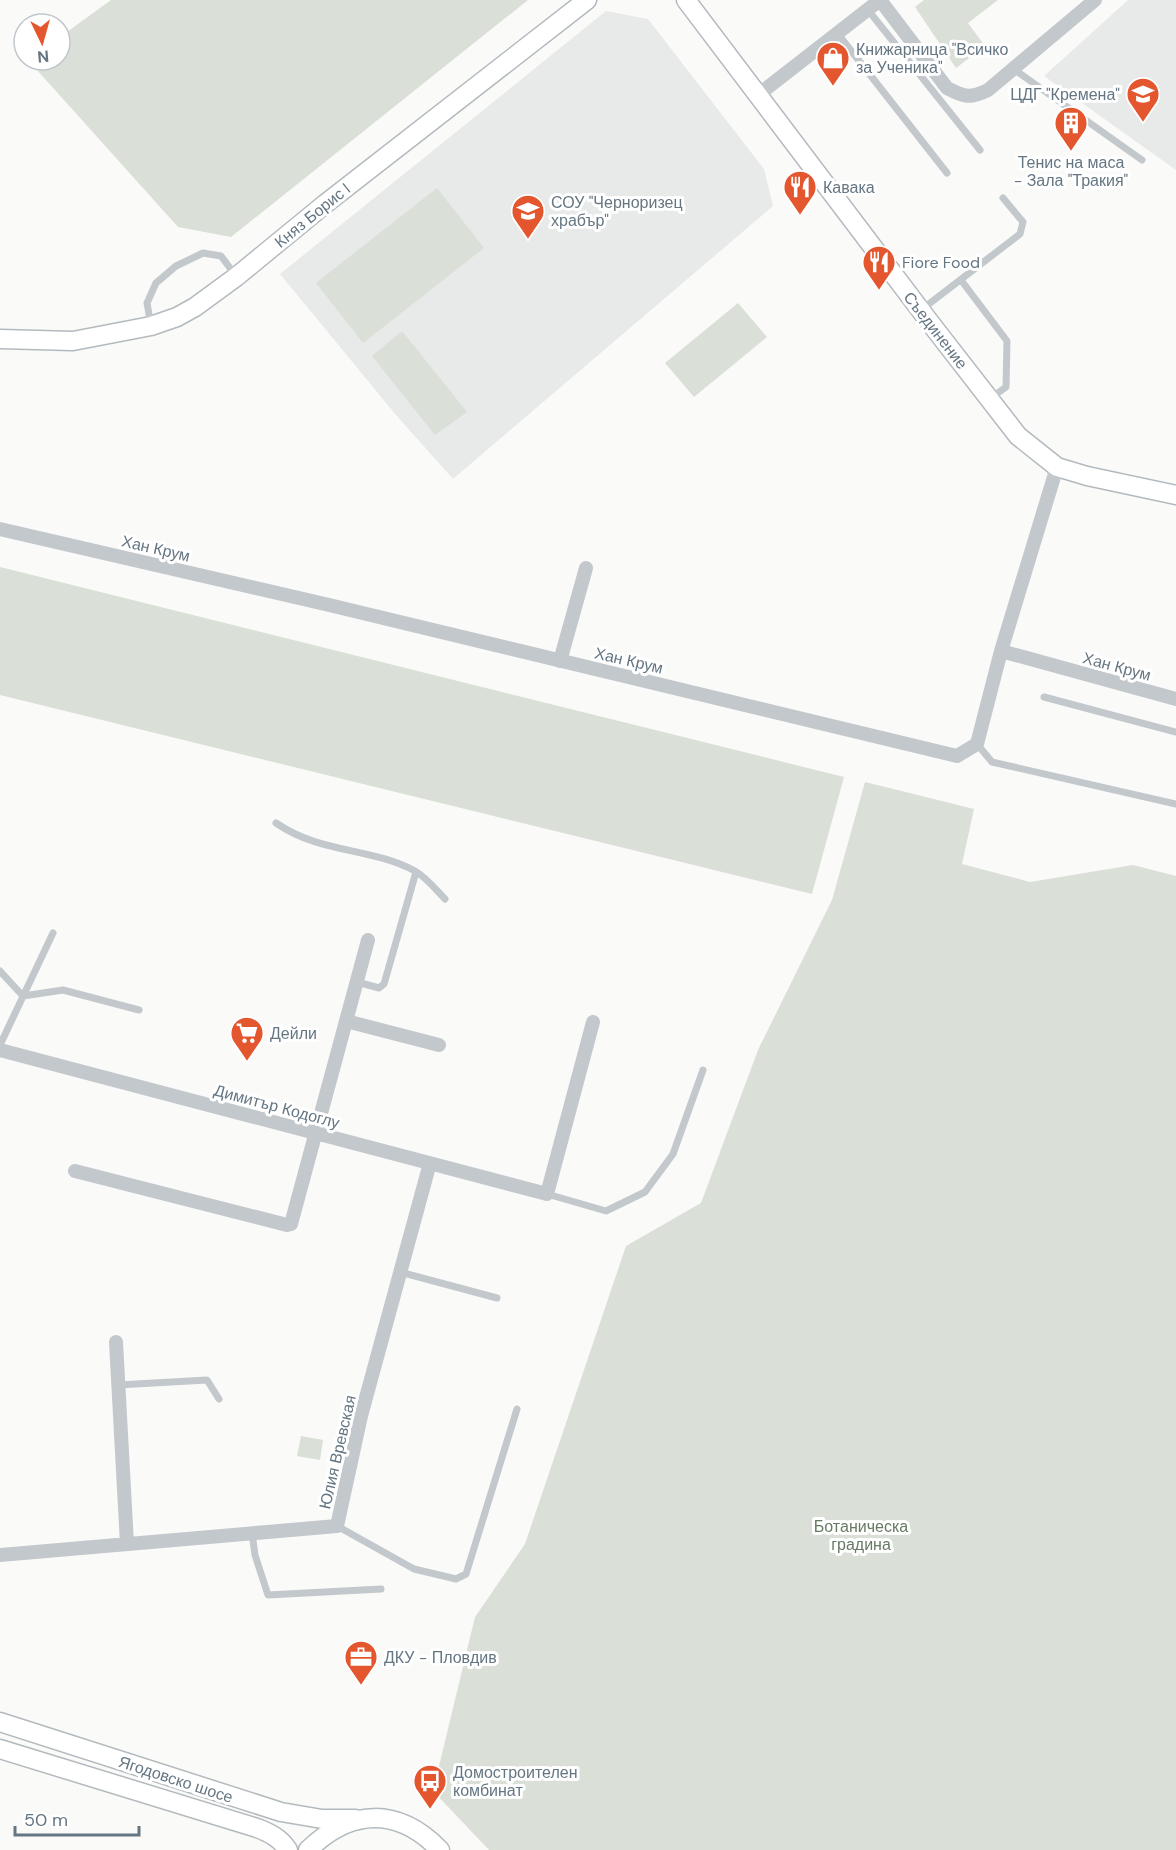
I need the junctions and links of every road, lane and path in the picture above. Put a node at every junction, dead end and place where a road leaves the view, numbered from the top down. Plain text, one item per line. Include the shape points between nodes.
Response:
1 (587, 0) edge
2 (686, 0) edge
3 (880, 0) edge
4 (1095, 0) edge
5 (868, 10) junction
6 (838, 34) junction
7 (1012, 68) junction
8 (758, 95) junction
9 (980, 150) dead end
10 (1142, 160) dead end
11 (947, 173) dead end
12 (1003, 198) dead end
13 (236, 277) junction
14 (961, 280) junction
15 (921, 310) junction
16 (152, 326) junction
17 (0, 339) edge
18 (989, 399) junction
19 (1057, 466) junction
20 (1176, 495) edge
21 (0, 529) edge
22 (586, 568) dead end
23 (1001, 651) junction
24 (560, 661) junction
25 (1044, 697) dead end
26 (1176, 699) edge
27 (1176, 732) edge
28 (977, 744) junction
29 (1176, 804) edge
30 (276, 823) dead end
31 (416, 872) junction
32 (445, 899) dead end
33 (53, 933) dead end
34 (368, 940) dead end
35 (0, 971) edge
36 (357, 982) junction
37 (23, 996) junction
38 (139, 1010) dead end
39 (346, 1021) junction
40 (593, 1022) dead end
41 (0, 1045) edge
42 (439, 1045) dead end
43 (0, 1050) edge
44 (703, 1070) dead end
45 (316, 1133) junction
46 (430, 1163) junction
47 (75, 1171) dead end
48 (547, 1194) junction
49 (400, 1272) junction
50 (497, 1298) dead end
51 (116, 1342) dead end
52 (118, 1385) junction
53 (219, 1399) dead end
54 (517, 1409) dead end
55 (337, 1526) junction
56 (252, 1533) junction
57 (128, 1544) junction
58 (0, 1555) edge
59 (381, 1589) dead end
60 (0, 1722) edge
61 (0, 1749) edge
62 (356, 1819) junction
63 (288, 1850) edge
64 (308, 1850) edge
65 (440, 1850) edge

1 - 13 street, Княз Борис I
2 - 8 street, Съединение
3 - 5 street
3 - 7 street via 947,88 963,96 975,96 988,90
4 - 7 street
5 - 6 street
5 - 9 lane
6 - 8 street
6 - 11 lane
7 - 10 lane
8 - 15 street, Съединение
12 - 14 lane via 1023,222 1023,229
13 - 16 street, Княз Борис I via 195,307
13 - 16 lane via 221,256 203,253 176,266 156,283 147,303
14 - 15 lane
14 - 18 lane via 1007,341 1006,387
15 - 18 street, Съединение
16 - 17 street, Княз Борис I via 73,341
18 - 19 street, Съединение via 1018,436
19 - 20 street, Съединение
19 - 23 street
21 - 24 street, Хан Крум
22 - 24 street
23 - 26 street, Хан Крум
23 - 28 street
24 - 28 street, Хан Крум via 957,756
25 - 27 lane
28 - 29 lane via 992,762
30 - 31 lane via 313,843 390,861
31 - 32 lane
31 - 36 lane via 384,984 379,988
33 - 37 lane
34 - 36 street
35 - 37 lane
36 - 39 street
37 - 38 lane via 63,990
37 - 41 lane
39 - 42 street
39 - 45 street
40 - 48 street
43 - 45 street, Димитър Кодоглу
44 - 48 lane via 673,1154 645,1192 606,1211
45 - 46 street, Димитър Кодоглу
45 - 47 street via 291,1224 287,1225
46 - 48 street, Димитър Кодоглу
46 - 49 street, Юлия Вревская
49 - 50 lane
49 - 55 street, Юлия Вревская via 361,1416
51 - 52 street
52 - 53 lane via 207,1380
52 - 57 street
54 - 55 lane via 466,1574 456,1579 414,1569
55 - 56 street, Юлия Вревская
56 - 57 street, Юлия Вревская
56 - 59 lane via 268,1595
57 - 58 street, Юлия Вревская
60 - 62 street, Ягодовско шосе via 281,1812 322,1820
61 - 63 street, Ягодовско шосе via 257,1828 272,1834
62 - 64 street via 328,1833
62 - 65 street, Ягодовско шосе via 398,1821 418,1830

